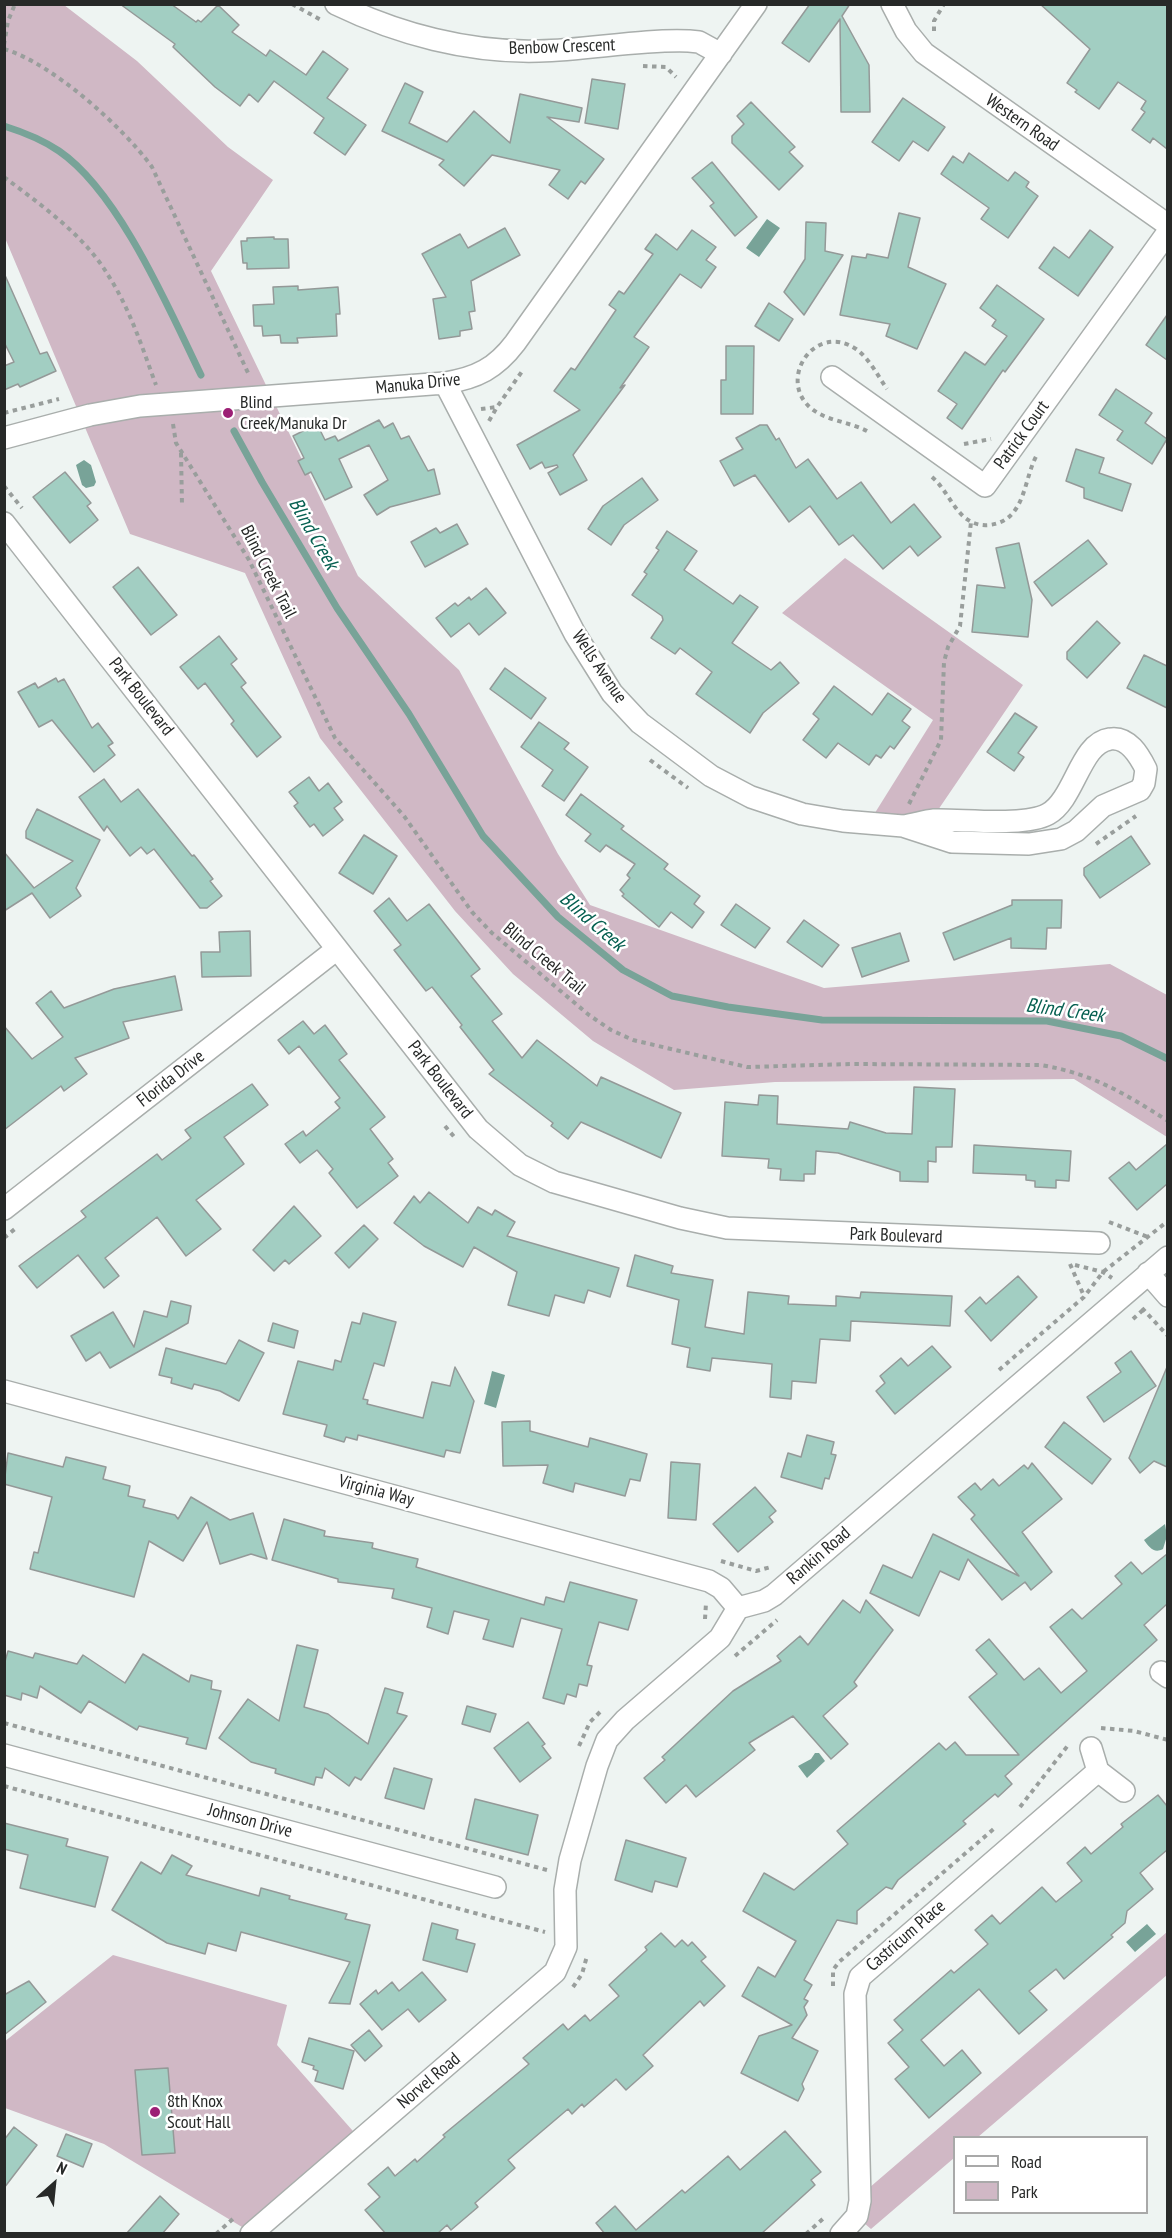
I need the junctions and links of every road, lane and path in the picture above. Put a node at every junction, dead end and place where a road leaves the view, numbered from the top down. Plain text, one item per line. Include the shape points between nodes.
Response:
1 (15, 4) edge
2 (336, 4) edge
3 (756, 4) edge
4 (892, 4) edge
5 (4, 47) edge
6 (721, 54) junction
7 (676, 77) dead end
8 (675, 83) dead end
9 (4, 177) edge
10 (1167, 225) edge
11 (1167, 232) edge
12 (260, 374) dead end
13 (249, 375) junction
14 (237, 376) dead end
15 (832, 377) dead end
16 (445, 382) junction
17 (167, 384) dead end
18 (891, 393) dead end
19 (497, 407) dead end
20 (178, 409) junction
21 (488, 426) dead end
22 (876, 436) dead end
23 (995, 436) dead end
24 (4, 438) edge
25 (960, 442) dead end
26 (1039, 451) dead end
27 (181, 452) junction
28 (926, 472) dead end
29 (4, 486) edge
30 (182, 506) dead end
31 (26, 514) dead end
32 (971, 522) junction
33 (4, 524) edge
34 (645, 756) dead end
35 (697, 794) dead end
36 (1142, 812) dead end
37 (903, 818) junction
38 (1090, 848) dead end
39 (337, 949) junction
40 (1167, 1121) edge
41 (4, 1209) edge
42 (1101, 1221) dead end
43 (1167, 1221) edge
44 (1148, 1237) junction
45 (1099, 1244) dead end
46 (1167, 1257) edge
47 (1070, 1264) dead end
48 (1148, 1273) junction
49 (1167, 1296) edge
50 (1084, 1297) junction
51 (1126, 1325) dead end
52 (1167, 1336) edge
53 (994, 1374) dead end
54 (4, 1391) edge
55 (778, 1561) dead end
56 (741, 1566) dead end
57 (738, 1608) junction
58 (782, 1616) dead end
59 (729, 1662) dead end
60 (4, 1723) edge
61 (1091, 1748) dead end
62 (4, 1755) edge
63 (1098, 1771) junction
64 (4, 1786) edge
65 (1124, 1791) dead end
66 (548, 1870) dead end
67 (495, 1887) dead end
68 (546, 1932) dead end
69 (588, 1954) dead end
70 (564, 1995) dead end
71 (251, 2234) edge
72 (841, 2234) edge

1 - 5 path
2 - 6 street, Benbow Crescent via 401,31 467,45 539,51 680,41 699,42
3 - 6 street, Manuka Drive
4 - 10 street, Western Road via 906,31 924,53
5 - 13 path via 80,94 152,167
6 - 16 street, Manuka Drive via 505,357 481,375
7 - 8 path
9 - 17 path via 60,221 98,260 129,314 156,385
11 - 15 street, Patrick Court via 985,486
12 - 13 path
13 - 14 path
16 - 20 street, Manuka Drive
16 - 37 street, Wells Avenue via 592,663 612,693 640,723 711,776 751,797 802,814 843,821
18 - 22 path via 863,355 840,342 816,346 800,366 801,395 812,409
19 - 21 path
20 - 24 street, Manuka Drive via 108,411
20 - 27 path, Blind Creek Trail via 174,439
23 - 25 path via 970,444
26 - 32 path via 1012,515 988,526
27 - 30 path
27 - 40 path, Blind Creek Trail via 249,560 335,738 404,816 472,912 604,1025 633,1040 747,1067 1050,1066 1108,1084
28 - 32 path
29 - 31 path
32 - 37 path via 960,626 945,662 941,740
33 - 39 street, Park Boulevard
34 - 35 path
36 - 38 path
37 - 37 street, Wells Avenue via 1018,821 1046,815 1069,794 1091,752 1109,739 1129,745 1146,769 1140,790 1103,806 1061,839 1029,844 952,842
39 - 41 street, Florida Drive
39 - 45 street, Park Boulevard via 490,1142 520,1165 554,1182 727,1228
42 - 44 path
43 - 44 path
44 - 50 path via 1103,1272
46 - 48 street, Rankin Road
47 - 50 path
48 - 49 street
48 - 57 street, Rankin Road via 774,1594
50 - 53 path
51 - 52 path via 1144,1309
54 - 57 street, Virginia Way via 709,1581 721,1588
55 - 56 path via 762,1571
57 - 71 street, Norvel Road via 720,1638 607,1740 570,1860 564,1907 566,1947 555,1972
58 - 59 path
60 - 66 path
61 - 63 street
62 - 67 street, Johnson Drive
63 - 65 street
63 - 72 street, Castricum Place via 860,1977 855,1994 860,2201 857,2216
64 - 68 path
69 - 70 path via 582,1974

